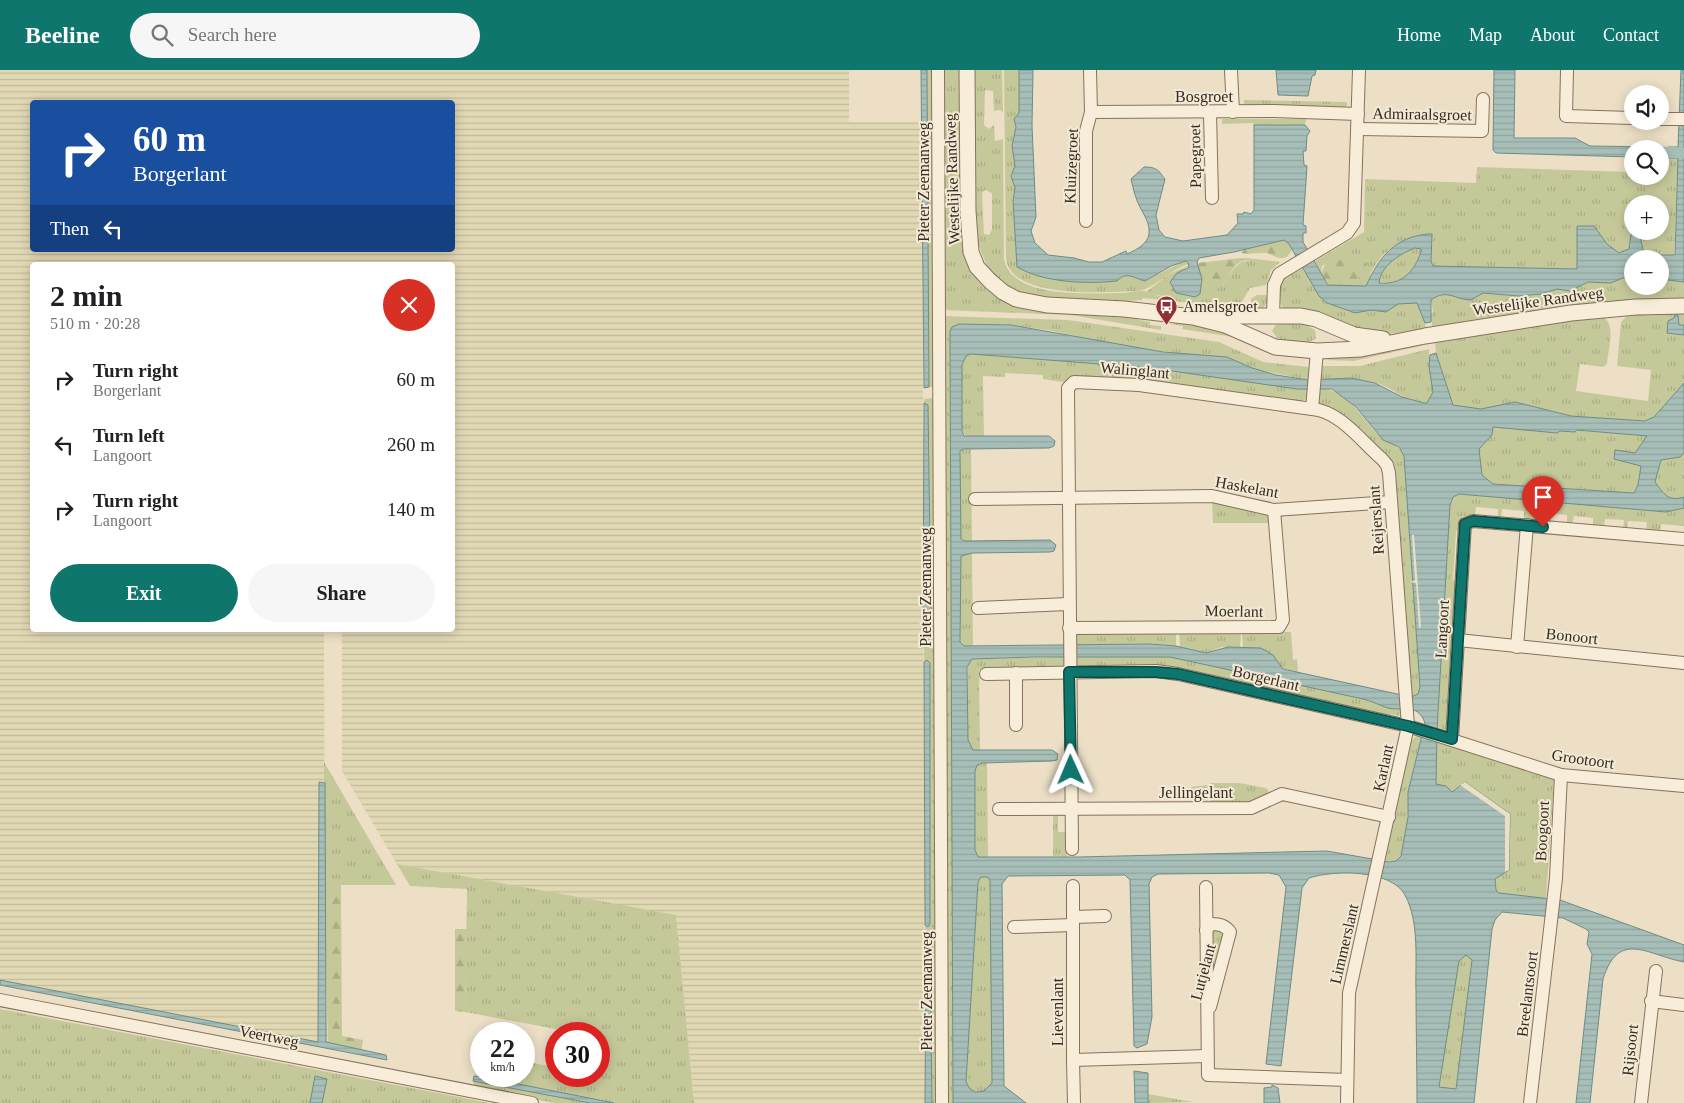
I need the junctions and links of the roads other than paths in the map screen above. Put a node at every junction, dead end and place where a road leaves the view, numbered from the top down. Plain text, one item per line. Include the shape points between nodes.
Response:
1 (938, 70) edge
2 (967, 70) edge
3 (1090, 70) edge
4 (1231, 70) edge
5 (1359, 70) edge
6 (1567, 70) edge
7 (1483, 99) dead end
8 (1091, 112) junction
9 (1233, 112) junction
10 (1210, 113) junction
11 (1358, 114) junction
12 (1624, 118) edge
13 (1359, 129) junction
14 (1212, 198) dead end
15 (1086, 221) dead end
16 (1684, 306) edge
17 (1273, 315) junction
18 (1194, 317) junction
19 (1325, 323) junction
20 (1397, 340) junction
21 (1263, 343) junction
22 (1317, 351) junction
23 (1313, 404) junction
24 (1067, 498) junction
25 (975, 499) dead end
26 (1390, 502) junction
27 (1274, 510) junction
28 (1527, 525) junction
29 (1684, 539) edge
30 (1068, 604) junction
31 (978, 608) dead end
32 (1069, 632) junction
33 (1458, 640) junction
34 (1517, 647) junction
35 (1684, 663) edge
36 (1069, 670) junction
37 (1016, 673) junction
38 (986, 674) dead end
39 (1411, 723) junction
40 (1016, 725) dead end
41 (1447, 738) junction
42 (1561, 775) junction
43 (1684, 786) edge
44 (999, 809) dead end
45 (1072, 809) junction
46 (1389, 817) junction
47 (1072, 849) dead end
48 (1073, 886) dead end
49 (1206, 887) dead end
50 (1554, 889) joint
51 (1105, 916) dead end
52 (1073, 921) junction
53 (1014, 927) dead end
54 (1206, 930) junction
55 (1656, 971) dead end
56 (0, 1000) edge
57 (1652, 1001) junction
58 (1684, 1005) edge
59 (1207, 1019) junction
60 (1207, 1056) junction
61 (1073, 1060) junction
62 (1347, 1080) junction
63 (532, 1103) edge
64 (942, 1103) edge
65 (1074, 1103) edge
66 (1348, 1103) edge
67 (1530, 1103) edge
68 (1641, 1103) edge

1 - 64 street, Pieter Zeemanweg
2 - 18 street, Westelijke Randweg via 969,231 972,252 982,273 1003,292 1024,301
3 - 8 street
4 - 9 street
5 - 11 street
6 - 12 street via 1566,116
7 - 13 street, Admiraalsgroet via 1482,131
8 - 10 street, Bosgroet
8 - 15 street, Kluizegroet via 1086,131
9 - 10 street, Bosgroet
9 - 11 street, Bosgroet
10 - 14 street, Papegroet
11 - 13 street
13 - 17 street via 1354,223 1347,233 1279,274 1275,280
16 - 20 street, Westelijke Randweg via 1571,313
17 - 18 street, Westelijke Randweg
17 - 19 street, Westelijke Randweg via 1301,316
17 - 21 street via 1260,327
18 - 21 street, Westelijke Randweg via 1224,325
19 - 20 street, Westelijke Randweg via 1354,335
19 - 22 street via 1327,336
20 - 22 street, Westelijke Randweg via 1351,350
21 - 22 street, Westelijke Randweg
22 - 23 street
23 - 24 street, Walinglant via 1139,385 1074,382 1066,393
23 - 26 street, Reijerslant via 1334,416 1382,459 1389,473
24 - 25 street
24 - 27 street, Haskelant via 1212,496
24 - 30 street, Walinglant
26 - 27 street, Haskelant
26 - 39 street, Reijerslant via 1405,691
27 - 32 street, Moerlant via 1283,620 1279,627
28 - 29 street, Langoort
28 - 33 street, Langoort via 1473,521 1465,524
28 - 34 street
30 - 31 street
30 - 32 street, Walinglant
32 - 36 street, Walinglant
33 - 34 street, Bonoort
33 - 41 street, Langoort
34 - 35 street, Bonoort
36 - 37 street, Borgerlant
36 - 39 street, Borgerlant via 1178,674
36 - 45 street, Walinglant
37 - 38 street, Borgerlant
37 - 40 street
39 - 41 street, Borgerlant
39 - 46 street, Karlant
41 - 42 street, Grootoort
42 - 43 street, Grootoort
42 - 50 street, Boogoort
44 - 45 street, Jellingelant
45 - 46 street, Jellingelant via 1251,808 1282,794
45 - 47 street
46 - 62 street, Limmerslant via 1349,993
48 - 52 street, Lievenlant
49 - 54 street, Lutjelant
50 - 67 street, Breelantsoort
51 - 52 street
52 - 53 street
52 - 61 street, Lievenlant
54 - 59 street, Lutjelant
54 - 59 street, Lutjelant via 1211,924 1218,924 1230,932
55 - 57 street, Rijsoort
56 - 63 street, Veertweg
57 - 58 street
57 - 68 street, Rijsoort
59 - 60 street, Lutjelant
60 - 61 street, Lievenlant
60 - 62 street, Lutjelant via 1208,1075
61 - 65 street
62 - 66 street, Limmerslant

